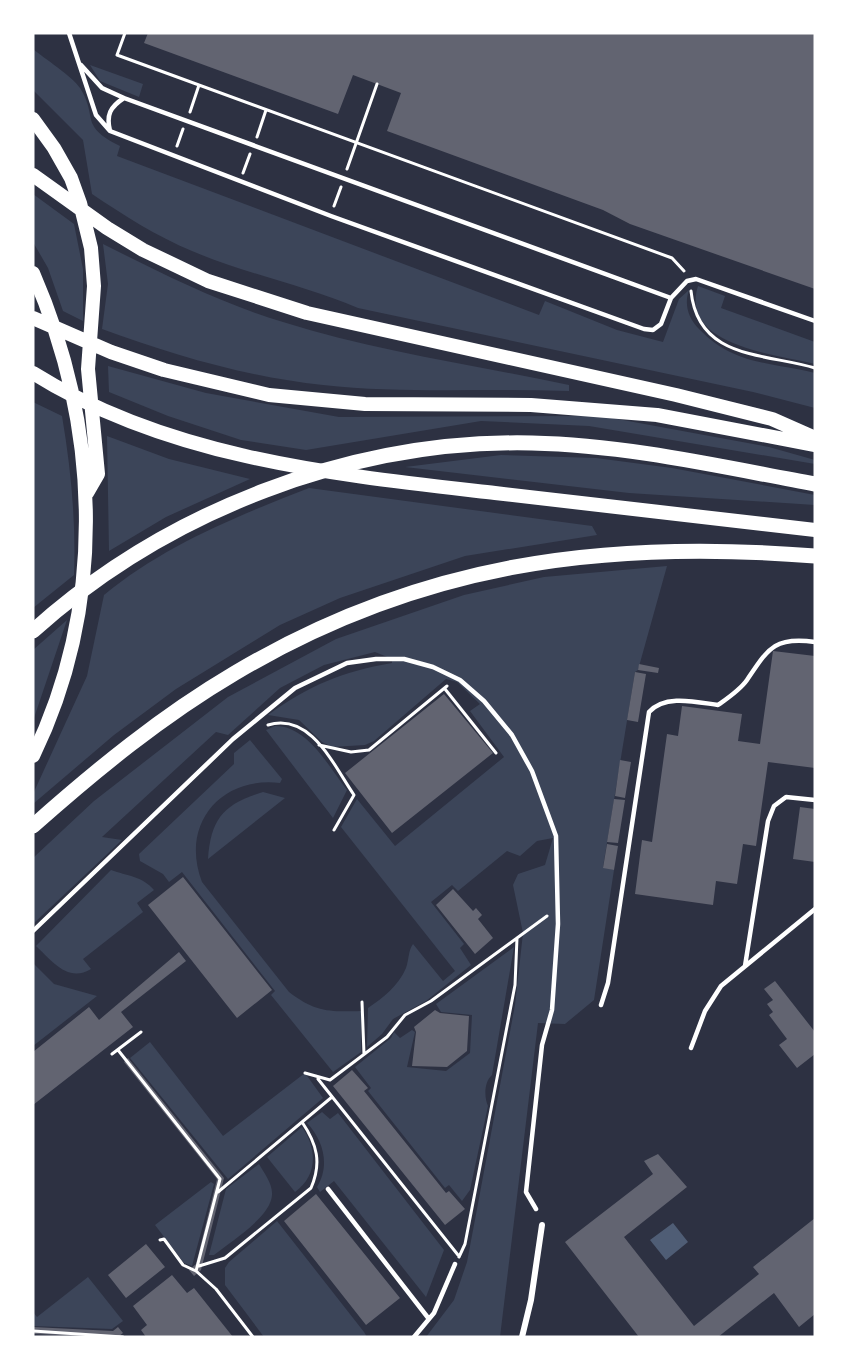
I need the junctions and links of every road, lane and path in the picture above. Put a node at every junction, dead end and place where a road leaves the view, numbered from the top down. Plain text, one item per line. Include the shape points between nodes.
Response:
1 (69, 33) edge
2 (125, 33) edge
3 (78, 60) junction
4 (377, 84) dead end
5 (124, 98) junction
6 (33, 119) edge
7 (110, 131) junction
8 (357, 144) junction
9 (33, 175) edge
10 (344, 178) junction
11 (331, 216) junction
12 (33, 273) edge
13 (690, 280) junction
14 (670, 298) junction
15 (33, 318) edge
16 (815, 321) edge
17 (815, 368) edge
18 (33, 373) edge
19 (33, 381) edge
20 (56, 387) junction
21 (815, 438) edge
22 (815, 446) edge
23 (815, 484) edge
24 (87, 493) junction
25 (815, 530) edge
26 (815, 556) edge
27 (33, 631) edge
28 (815, 642) edge
29 (452, 676) junction
30 (445, 689) junction
31 (246, 728) junction
32 (320, 745) junction
33 (496, 753) dead end
34 (33, 756) edge
35 (815, 800) edge
36 (33, 826) edge
37 (334, 830) dead end
38 (558, 908) junction
39 (815, 909) edge
40 (33, 931) edge
41 (518, 938) junction
42 (745, 966) junction
43 (362, 1002) dead end
44 (601, 1005) dead end
45 (141, 1032) dead end
46 (691, 1048) dead end
47 (118, 1050) junction
48 (112, 1054) dead end
49 (364, 1054) junction
50 (305, 1073) dead end
51 (317, 1078) junction
52 (332, 1097) junction
53 (303, 1122) junction
54 (328, 1190) dead end
55 (216, 1193) junction
56 (536, 1209) dead end
57 (542, 1225) dead end
58 (160, 1240) dead end
59 (459, 1256) junction
60 (456, 1264) joint
61 (199, 1266) junction
62 (196, 1271) junction
63 (429, 1319) junction
64 (33, 1331) edge
65 (123, 1337) edge
66 (253, 1337) edge
67 (414, 1337) edge
68 (522, 1337) edge

1 - 3 lane
2 - 8 path via 117,55
3 - 5 lane via 102,88
3 - 7 lane via 96,115
4 - 8 path
5 - 7 lane via 110,112
5 - 10 lane
6 - 24 highway via 70,178 91,248 94,286 88,369 98,474
7 - 11 lane
8 - 10 path
8 - 13 path via 672,258
9 - 21 highway via 79,210 143,250 207,281 307,313 772,419
10 - 11 path
10 - 14 lane
11 - 14 lane via 644,329 653,330 661,324
12 - 24 highway via 71,383
13 - 14 lane
13 - 16 lane
13 - 17 path via 693,310 702,324 730,348 759,358
15 - 22 highway via 111,352 191,378 299,400 522,405 646,414
18 - 20 highway
19 - 20 highway
20 - 25 highway via 192,442 303,468
23 - 27 highway via 681,459 532,443 474,445 372,459 240,501 176,531 95,582
24 - 34 highway via 86,559 77,631 55,707
26 - 36 highway via 718,550 591,555 486,571 386,601 288,644 204,692 116,756
28 - 44 lane via 781,642 769,648 746,682 718,705 681,700 655,705 649,712 609,983
29 - 30 path
29 - 31 lane via 404,659 347,663 296,688
29 - 38 lane via 484,701 512,735 532,771 556,836
30 - 32 path via 369,750 351,753
30 - 33 path
31 - 32 path via 253,735 264,726 288,722 311,734
31 - 40 lane
32 - 37 path via 354,795
35 - 42 lane via 786,797 774,806 768,821
38 - 41 path
38 - 56 lane via 552,1011 542,1045 526,1192
39 - 42 lane
41 - 49 path via 431,1001 405,1015 387,1037
41 - 59 path via 515,985 465,1244
42 - 46 lane via 721,986 705,1011
43 - 49 path
45 - 47 path
47 - 48 path
47 - 55 path via 220,1179
49 - 51 path via 330,1080
50 - 51 path
51 - 52 path
52 - 53 path
52 - 59 path
53 - 55 path
53 - 61 path via 314,1139 318,1156 318,1173 311,1188 225,1258
54 - 63 lane
55 - 61 path
57 - 68 street
58 - 62 path via 164,1239 183,1265
59 - 60 path
60 - 63 lane
61 - 62 path
62 - 66 path via 216,1289
63 - 67 lane
64 - 65 path

